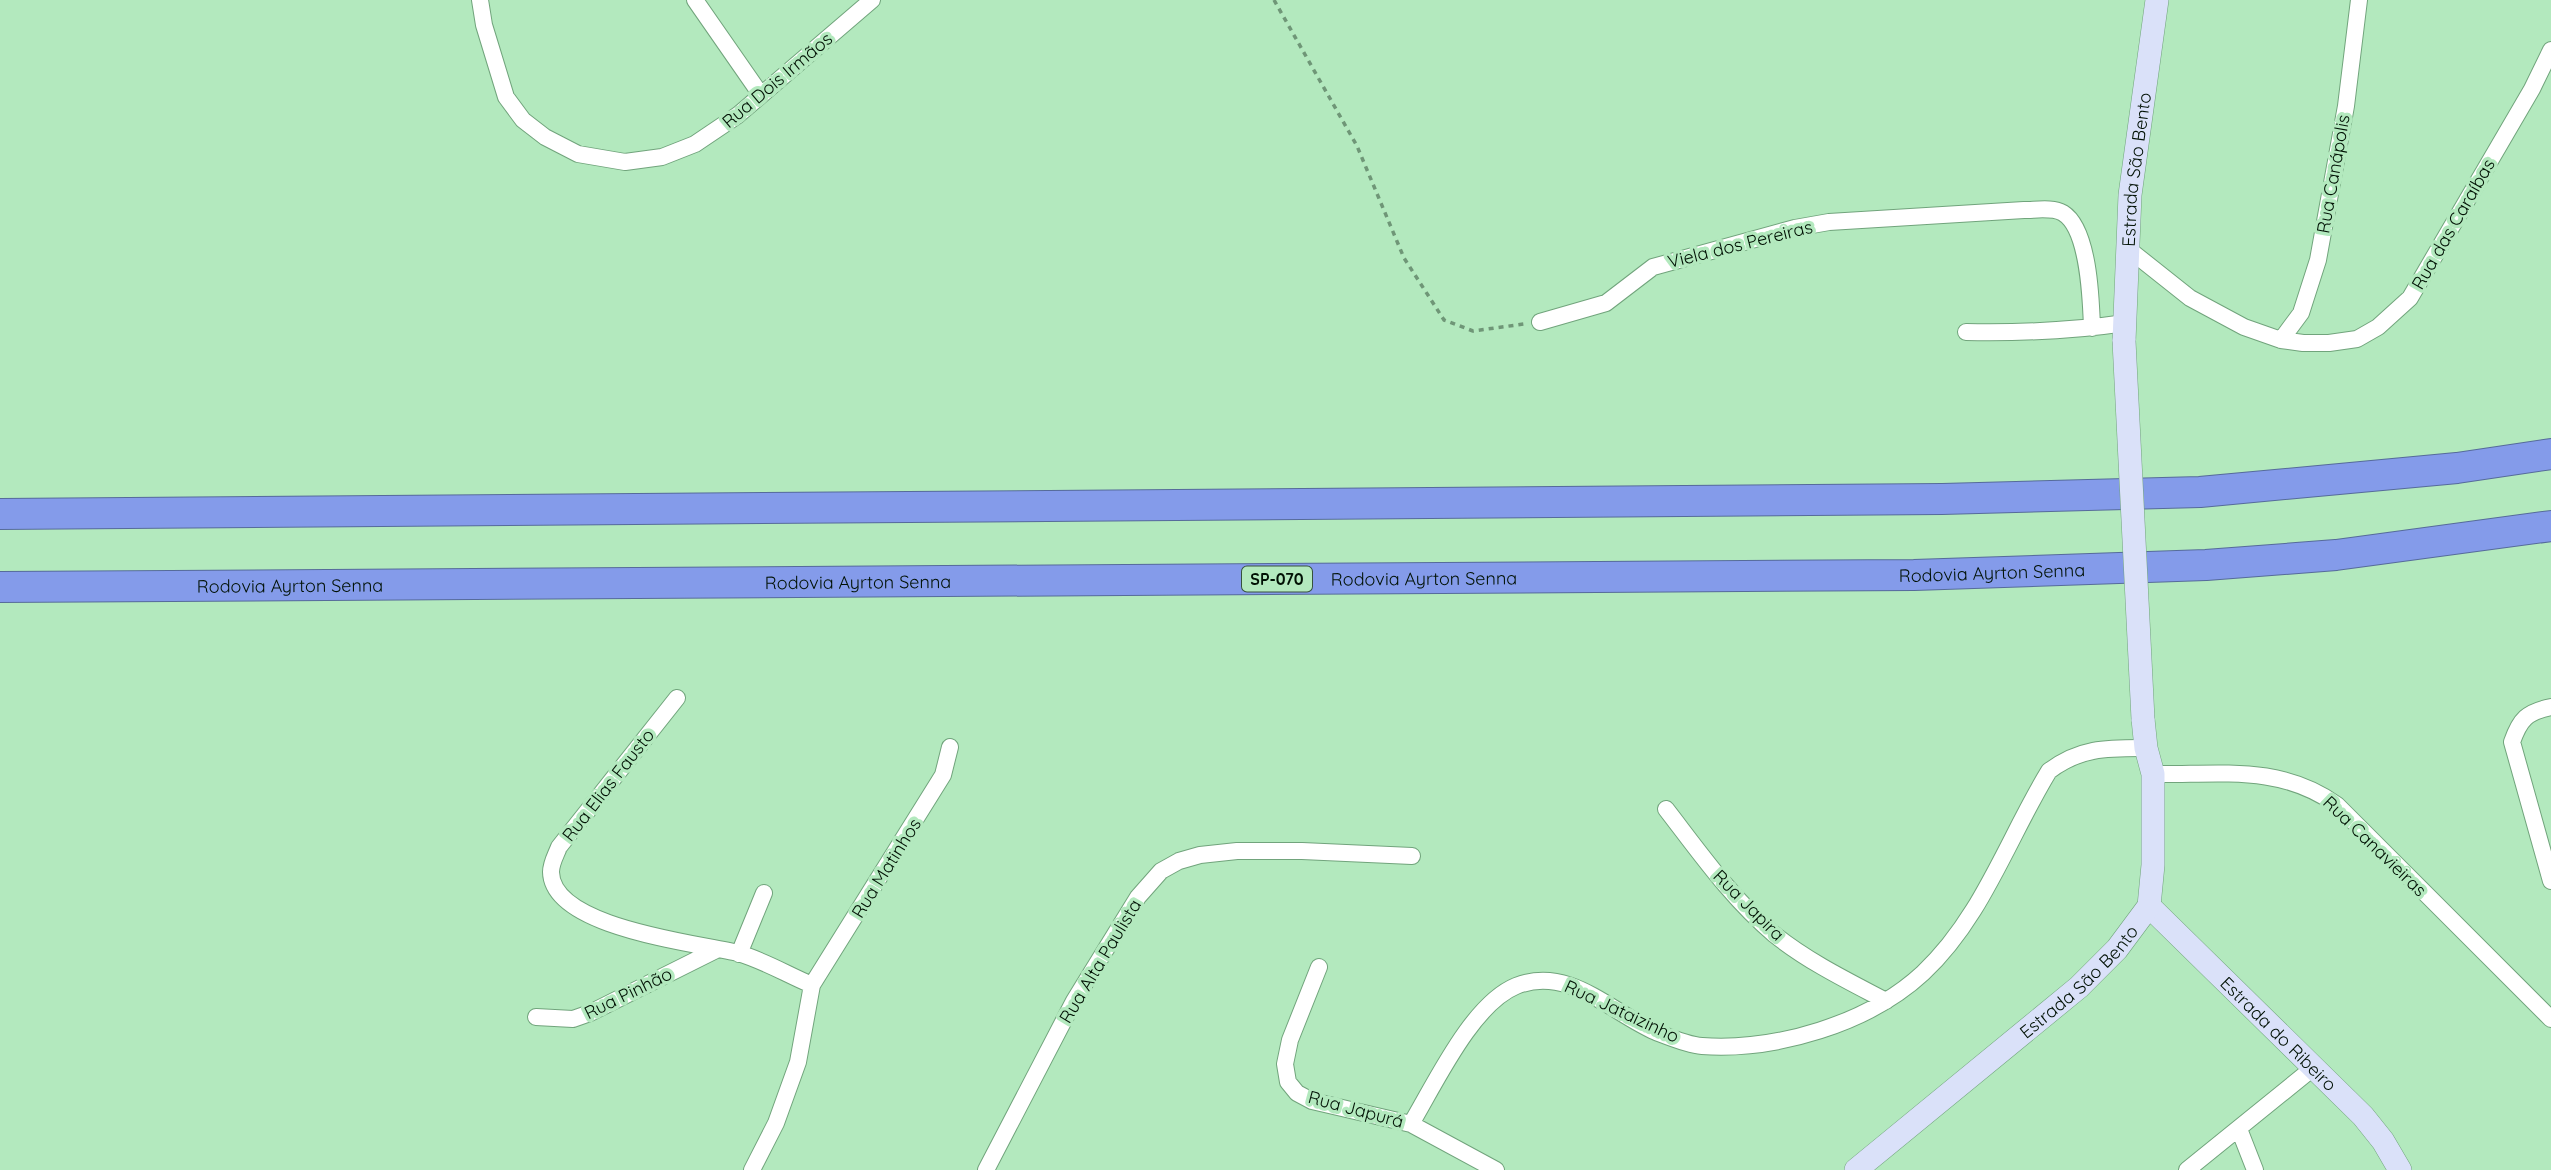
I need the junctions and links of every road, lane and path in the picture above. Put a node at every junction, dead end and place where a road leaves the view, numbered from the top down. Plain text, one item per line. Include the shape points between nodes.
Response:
1 (480, 0) edge
2 (695, 0) edge
3 (872, 0) edge
4 (1274, 0) edge
5 (2157, 0) edge
6 (2359, 0) edge
7 (2551, 50) edge
8 (761, 95) junction
9 (2127, 248) junction
10 (1541, 322) joint
11 (2092, 328) junction
12 (1966, 332) dead end
13 (2125, 332) junction
14 (2281, 340) junction
15 (2551, 454) edge
16 (0, 514) edge
17 (2551, 526) edge
18 (0, 587) edge
19 (677, 698) dead end
20 (2551, 707) edge
21 (950, 747) dead end
22 (2146, 748) junction
23 (2153, 774) junction
24 (1666, 809) dead end
25 (1412, 856) dead end
26 (2551, 881) edge
27 (764, 893) dead end
28 (2149, 906) junction
29 (716, 950) junction
30 (739, 954) junction
31 (1319, 967) dead end
32 (812, 985) junction
33 (1886, 1001) junction
34 (536, 1017) dead end
35 (2551, 1019) edge
36 (2313, 1068) junction
37 (1411, 1124) junction
38 (2239, 1129) junction
39 (752, 1170) edge
40 (986, 1170) edge
41 (1496, 1170) edge
42 (1856, 1170) edge
43 (2187, 1170) edge
44 (2255, 1170) edge
45 (2400, 1170) edge

1 - 8 street, Rua Dois Irmãos via 506,97 523,120 578,154 625,162 662,156 695,144
2 - 8 street
3 - 8 street, Rua Dois Irmãos
4 - 10 path via 1357,146 1404,258 1444,320 1473,331
5 - 9 street, Estrada São Bento via 2135,149
6 - 14 street, Rua Canápolis via 2346,106 2318,260 2301,313
7 - 14 street, Rua das Caraíbas via 2410,298 2357,339 2329,343
9 - 13 street, Estrada São Bento
9 - 14 street, Rua das Caraíbas via 2190,298 2244,327
10 - 11 street, Viela dos Pereiras via 1606,303 1653,267 1795,228 2025,210 2057,211 2072,220 2088,273
11 - 12 street
11 - 13 street
13 - 22 street, Estrada São Bento, bridge
15 - 16 highway via 2457,468 2200,492 1942,499
17 - 18 highway, Rodovia Ayrton Senna / SP-070 via 2336,555 2206,565 1914,575
19 - 29 street, Rua Elias Fausto via 559,847 551,874 566,902 601,919 627,930
20 - 26 street via 2518,723 2512,741
21 - 32 street, Rua Matinhos via 943,775
22 - 23 street, Estrada São Bento
22 - 33 street, Rua Jataizinho via 2089,751 2049,771 1982,897 1956,936 1925,971
23 - 28 street, Estrada São Bento
23 - 35 street, Rua Canavieiras via 2267,775 2318,792 2337,805
24 - 33 street, Rua Japira via 1736,898 1775,935 1823,968
25 - 40 street, Rua Alta Paulista via 1237,851 1189,858 1161,872 1138,897 1074,1001
27 - 30 street
28 - 36 street, Estrada do Ribeiro
28 - 42 street, Estrada São Bento via 2118,948 2079,987
29 - 30 street, Rua Elias Fausto
29 - 34 street, Rua Pinhão via 590,1013 573,1019
30 - 32 street, Rua Elias Fausto
31 - 37 street, Rua Japurá via 1290,1040 1285,1064 1288,1082 1312,1101
32 - 39 street via 798,1062 776,1123
33 - 37 street, Rua Jataizinho via 1824,1029 1778,1041 1699,1046 1656,1031 1559,981 1535,981 1514,987 1493,1001 1469,1027
36 - 38 street
36 - 45 street, Estrada do Ribeiro via 2370,1124
37 - 41 street, Rua Japurá
38 - 43 street
38 - 44 street

